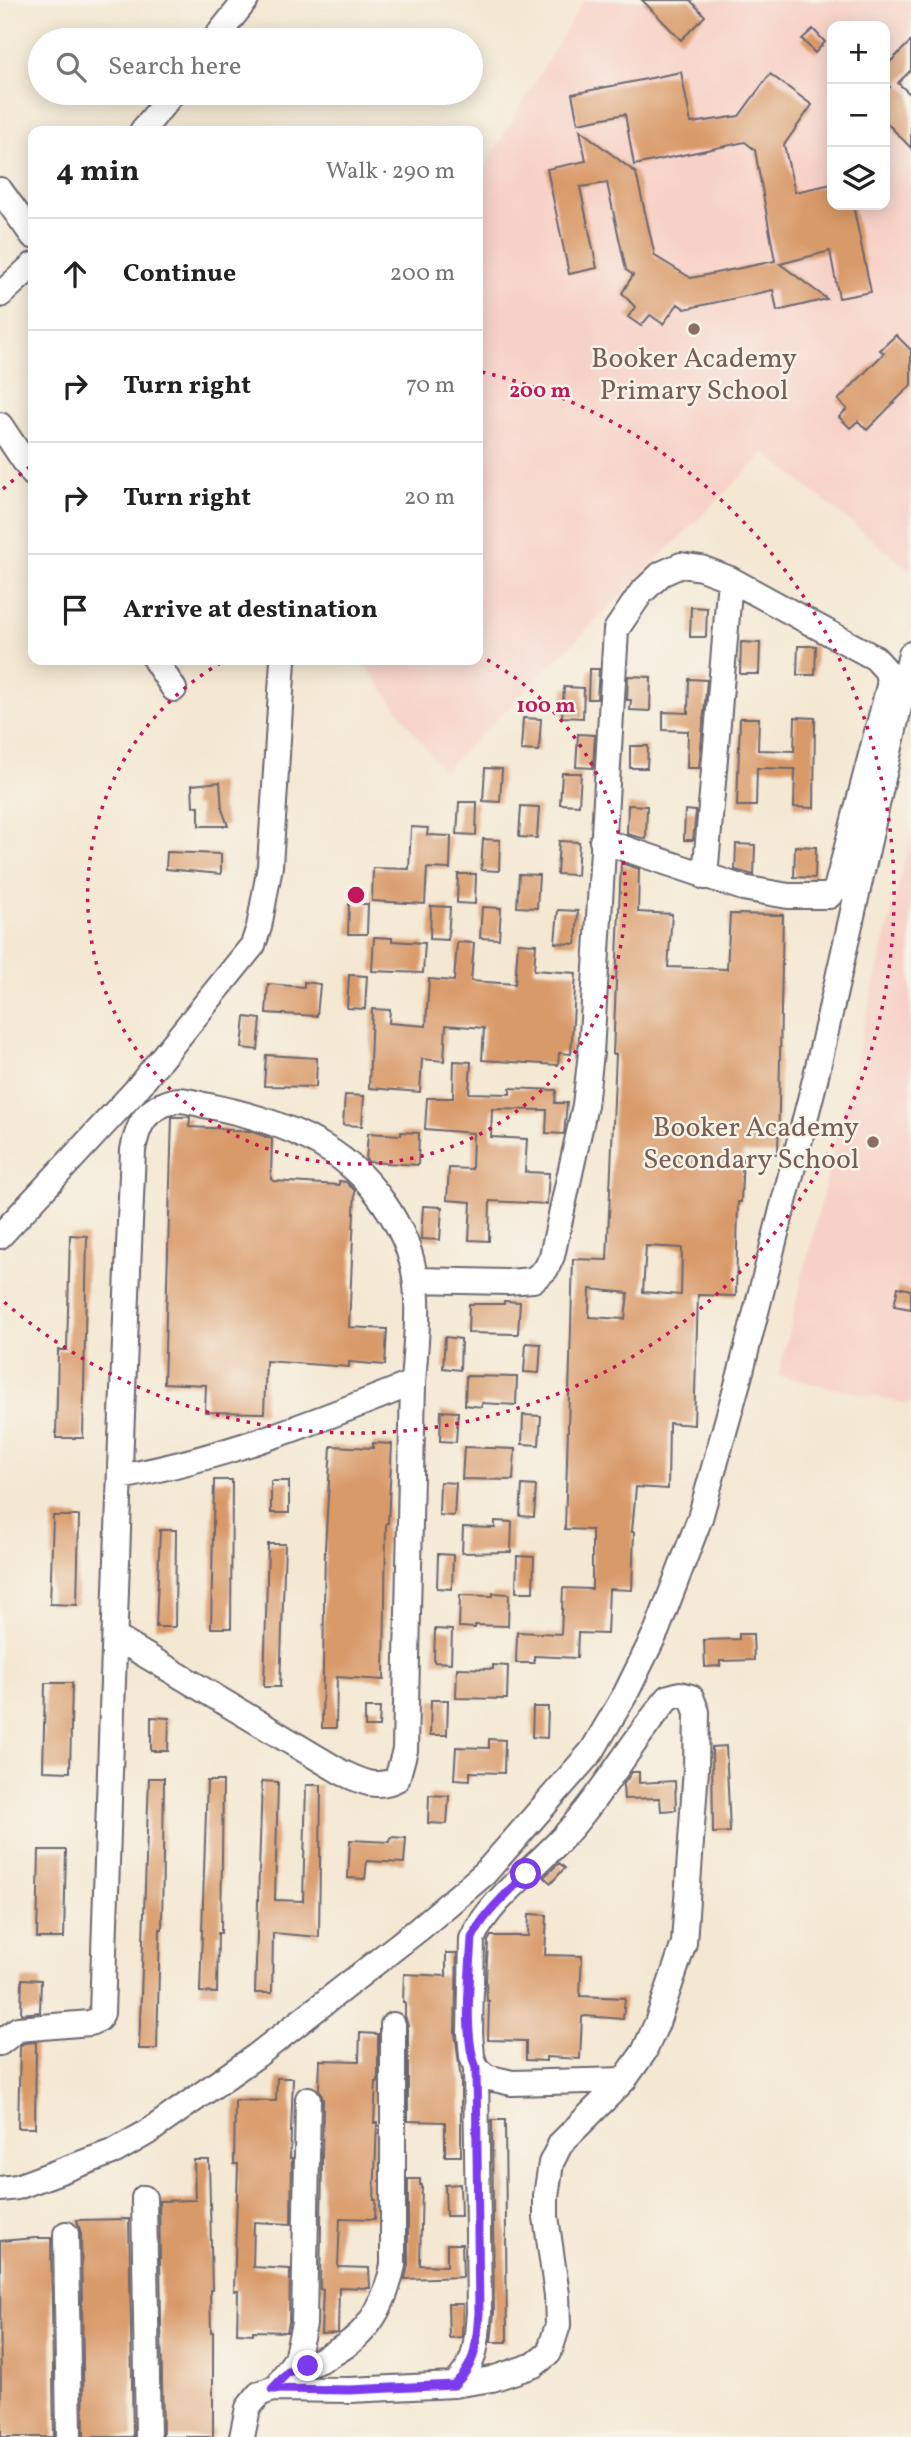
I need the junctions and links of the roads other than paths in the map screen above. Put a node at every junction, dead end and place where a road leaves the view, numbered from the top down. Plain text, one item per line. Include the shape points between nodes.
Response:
1 (246, 0) edge
2 (224, 28) edge
3 (163, 105) edge
4 (146, 126) edge
5 (0, 190) edge
6 (28, 229) edge
7 (28, 270) edge
8 (0, 296) edge
9 (0, 425) edge
10 (28, 467) edge
11 (730, 579) junction
12 (911, 654) edge
13 (158, 665) edge
14 (284, 665) edge
15 (174, 689) dead end
16 (602, 841) junction
17 (705, 877) junction
18 (0, 1236) edge
19 (416, 1280) junction
20 (413, 1383) junction
21 (120, 1477) junction
22 (115, 1637) junction
23 (393, 2025) dead end
24 (0, 2043) edge
25 (476, 2068) junction
26 (624, 2080) junction
27 (308, 2099) dead end
28 (0, 2189) edge
29 (144, 2198) dead end
30 (66, 2234) dead end
31 (280, 2381) junction
32 (454, 2385) junction
33 (69, 2437) edge
34 (148, 2437) edge
35 (242, 2437) edge

1 - 2 street
3 - 4 street
5 - 6 street
7 - 8 street
9 - 10 street
11 - 16 street via 681,565 661,574 640,593 616,630
11 - 17 street
11 - 17 street via 875,658 890,682 831,895 768,893
12 - 28 street via 815,1080 699,1518 657,1630 592,1751 485,1873 256,2056 116,2151
13 - 15 street
14 - 18 street via 270,866 253,945 135,1091
16 - 17 street
16 - 19 street via 588,1079 552,1256 533,1280
19 - 20 street
19 - 21 street via 397,1223 354,1169 327,1148 243,1112 176,1099 151,1110 137,1128 133,1150
20 - 21 street via 336,1414 169,1468
20 - 22 street via 405,1750 397,1779 376,1785 341,1772
21 - 22 street
22 - 24 street via 102,2013 90,2023 18,2029
23 - 31 street via 393,2265 388,2287 376,2316 351,2341 325,2360
25 - 26 street via 485,2077 512,2083
25 - 26 street via 470,2033 472,1938 478,1927 564,1837 668,1697 680,1694 691,1697 697,1712 684,1943 657,2023
25 - 32 street via 479,2313 475,2353 470,2367
26 - 32 street via 561,2143 551,2162 546,2217 558,2325 549,2353 534,2365
27 - 31 street via 304,2324 300,2346
29 - 34 street
30 - 33 street
31 - 32 street via 350,2390
31 - 35 street via 259,2394 248,2408

